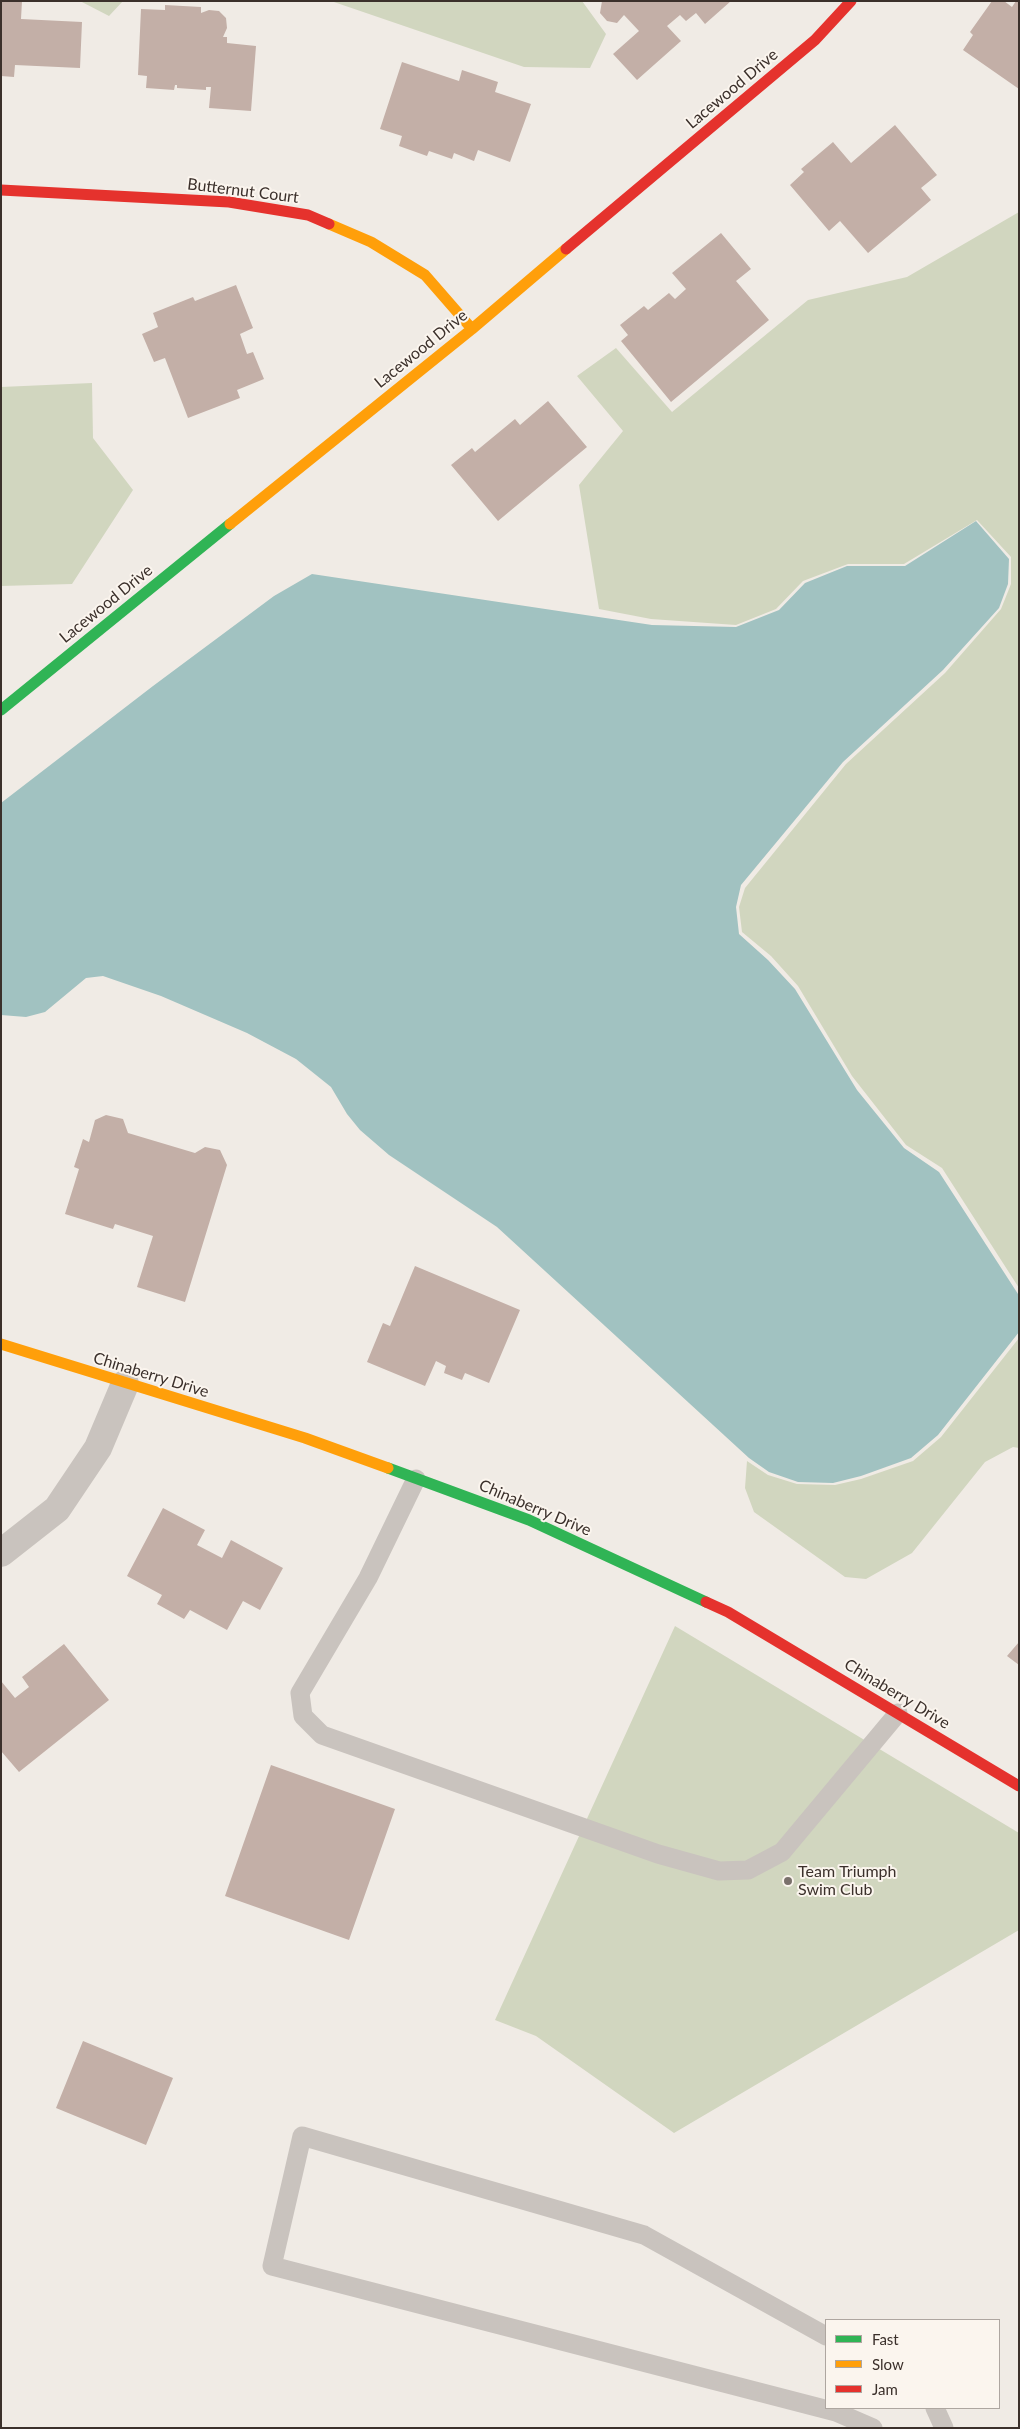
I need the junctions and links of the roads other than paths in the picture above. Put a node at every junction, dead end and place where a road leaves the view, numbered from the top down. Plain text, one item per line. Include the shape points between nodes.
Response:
1 (851, 1) edge
2 (1, 190) edge
3 (472, 330) junction
4 (1, 710) edge
5 (1, 1344) edge
6 (125, 1384) junction
7 (416, 1479) junction
8 (1, 1553) edge
9 (898, 1713) junction
10 (1019, 1786) edge
11 (825, 2335) edge
12 (935, 2409) edge
13 (873, 2428) edge
14 (944, 2428) edge

1 - 3 street, Lacewood Drive via 815,40
2 - 3 street, Butternut Court via 229,202 308,214 371,242 425,275
3 - 4 street, Lacewood Drive
5 - 6 street, Chinaberry Drive
6 - 7 street, Chinaberry Drive via 305,1438
6 - 8 street via 98,1448 57,1509
7 - 9 street, Chinaberry Drive via 529,1520 728,1612
7 - 9 lane via 368,1578 300,1693 303,1716 322,1735 658,1854 719,1871 748,1870 782,1852
9 - 10 street, Chinaberry Drive
11 - 13 lane via 644,2236 302,2136 272,2266 836,2412
12 - 14 lane

